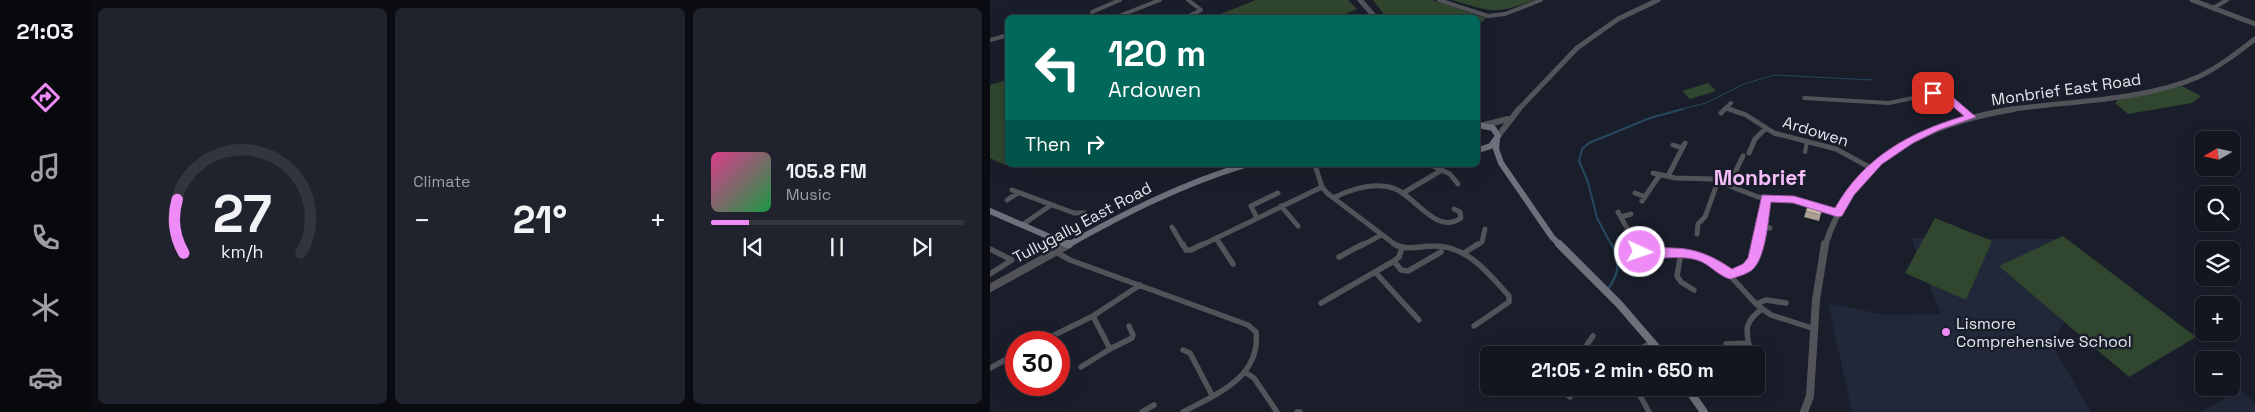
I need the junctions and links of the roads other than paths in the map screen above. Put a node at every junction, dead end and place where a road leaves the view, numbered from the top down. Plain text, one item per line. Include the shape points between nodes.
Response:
1 (1120, 0) edge
2 (1160, 0) edge
3 (1188, 0) edge
4 (1360, 0) edge
5 (1438, 0) edge
6 (1541, 0) edge
7 (1658, 0) edge
8 (2192, 0) edge
9 (2227, 0) edge
10 (2213, 8) junction
11 (1092, 12) dead end
12 (1122, 15) edge
13 (1191, 15) edge
14 (1373, 15) edge
15 (2255, 24) edge
16 (1005, 36) edge
17 (2255, 39) edge
18 (990, 40) edge
19 (1804, 98) dead end
20 (1721, 113) dead end
21 (1513, 116) junction
22 (1971, 117) junction
23 (1480, 125) edge
24 (1766, 128) junction
25 (1497, 138) junction
26 (1807, 142) junction
27 (1673, 145) dead end
28 (1742, 147) dead end
29 (1480, 150) edge
30 (1480, 150) edge
31 (1805, 152) dead end
32 (1743, 156) dead end
33 (1501, 163) junction
34 (1239, 167) edge
35 (1316, 167) edge
36 (1435, 167) edge
37 (1871, 168) junction
38 (1442, 170) junction
39 (1668, 176) junction
40 (1718, 181) junction
41 (1458, 184) dead end
42 (1730, 185) junction
43 (1322, 187) junction
44 (1012, 190) dead end
45 (1018, 193) junction
46 (1278, 193) dead end
47 (1403, 193) junction
48 (1635, 194) dead end
49 (1334, 198) junction
50 (1766, 198) junction
51 (1007, 200) dead end
52 (1051, 206) junction
53 (1281, 206) junction
54 (1454, 209) dead end
55 (990, 212) edge
56 (1074, 213) junction
57 (1085, 213) dead end
58 (1838, 213) junction
59 (1631, 214) dead end
60 (1257, 218) junction
61 (1068, 219) dead end
62 (1022, 225) junction
63 (1298, 226) dead end
64 (1760, 226) junction
65 (1172, 227) dead end
66 (1770, 228) dead end
67 (1485, 229) dead end
68 (1697, 234) dead end
69 (1381, 235) junction
70 (1216, 238) junction
71 (1068, 245) junction
72 (1402, 248) junction
73 (990, 249) edge
74 (1056, 252) junction
75 (1440, 252) dead end
76 (1464, 253) junction
77 (1681, 253) junction
78 (1339, 257) dead end
79 (1394, 261) junction
80 (1233, 264) dead end
81 (1375, 272) junction
82 (990, 274) edge
83 (1730, 275) junction
84 (1140, 285) junction
85 (990, 288) edge
86 (1694, 290) dead end
87 (1321, 303) dead end
88 (1786, 303) dead end
89 (1756, 304) junction
90 (1762, 309) junction
91 (1093, 316) junction
92 (1419, 320) dead end
93 (1129, 326) dead end
94 (1474, 326) dead end
95 (1815, 329) junction
96 (1062, 331) edge
97 (1593, 336) dead end
98 (1652, 342) junction
99 (1748, 343) junction
100 (1726, 344) dead end
101 (1586, 346) edge
102 (1645, 346) edge
103 (1655, 346) edge
104 (1749, 346) edge
105 (1110, 349) junction
106 (1183, 350) dead end
107 (1005, 360) edge
108 (1081, 367) dead end
109 (990, 368) edge
110 (1245, 372) junction
111 (1212, 395) junction
112 (1640, 396) edge
113 (1693, 396) edge
114 (1154, 405) dead end
115 (1142, 412) edge
116 (1183, 412) edge
117 (1277, 412) edge
118 (1649, 412) edge
119 (1704, 412) edge
120 (1804, 412) edge

1 - 11 street
2 - 12 street
3 - 13 street via 1201,10
4 - 14 street
5 - 6 street via 1488,16 1505,14
7 - 21 street via 1627,13 1576,48
8 - 10 street
9 - 10 street
10 - 15 street
16 - 18 street
17 - 22 street, Monbrief East Road via 2195,78 2159,89
19 - 22 street via 1889,103 1937,93 1946,96
20 - 24 street, Ardowen via 1728,106
21 - 23 street via 1498,123
21 - 25 street
22 - 37 street, Monbrief East Road via 1935,128
23 - 25 main road via 1493,128
24 - 26 street, Ardowen
24 - 28 street via 1749,151
25 - 29 main road via 1491,146
25 - 33 main road via 1496,149
26 - 31 street
26 - 37 street, Ardowen via 1836,149
27 - 39 street via 1683,146
30 - 33 main road via 1493,155
32 - 42 street
33 - 98 main road via 1552,237 1608,292
34 - 71 main road, Tullygally East Road via 1152,199
35 - 43 street
36 - 38 street
37 - 58 street, Monbrief East Road via 1849,192
38 - 41 street
38 - 47 street
39 - 40 street
39 - 48 street via 1656,175 1644,199
40 - 42 street
40 - 68 street via 1705,217 1698,224
42 - 50 street
43 - 49 street
43 - 53 street
44 - 45 street
45 - 51 street
45 - 52 street
46 - 60 street via 1251,206
47 - 49 street via 1389,188 1368,187 1353,189
47 - 54 street via 1448,224 1461,218 1460,212
49 - 69 street
50 - 58 street via 1794,200
50 - 64 street
52 - 56 street
52 - 62 street
53 - 60 street
53 - 63 street
55 - 62 main road
56 - 57 street
56 - 61 street
58 - 95 street, Monbrief East Road via 1823,253
59 - 77 street via 1620,215 1640,252
60 - 70 street
62 - 71 main road
64 - 66 street
64 - 83 street via 1753,260 1747,267
65 - 70 street via 1186,250
67 - 76 street via 1482,242
69 - 72 street
69 - 78 street
70 - 80 street
71 - 74 street, Tullygally East Road
72 - 76 street via 1445,247
72 - 79 street
73 - 82 street via 1012,260
74 - 84 street
74 - 85 street, Tullygally East Road
75 - 79 street via 1408,271 1401,270
76 - 94 street via 1509,296 1509,302
77 - 83 street via 1707,259
77 - 86 street via 1677,276
79 - 81 street
81 - 87 street
81 - 92 street
83 - 89 street
84 - 91 street
84 - 110 street via 1248,325 1256,332 1259,350
88 - 89 street via 1766,300
89 - 90 street
90 - 95 street via 1785,321
90 - 99 street via 1746,326
91 - 96 street
91 - 105 street
93 - 105 street via 1132,338
95 - 120 street, Monbrief East Road via 1810,396
97 - 101 street
98 - 102 street
98 - 103 main road
99 - 100 street
99 - 104 street
105 - 108 street
106 - 111 street via 1190,353
107 - 109 street
110 - 111 street
110 - 117 street via 1254,378
111 - 116 street
112 - 118 street
113 - 119 main road
114 - 115 street

